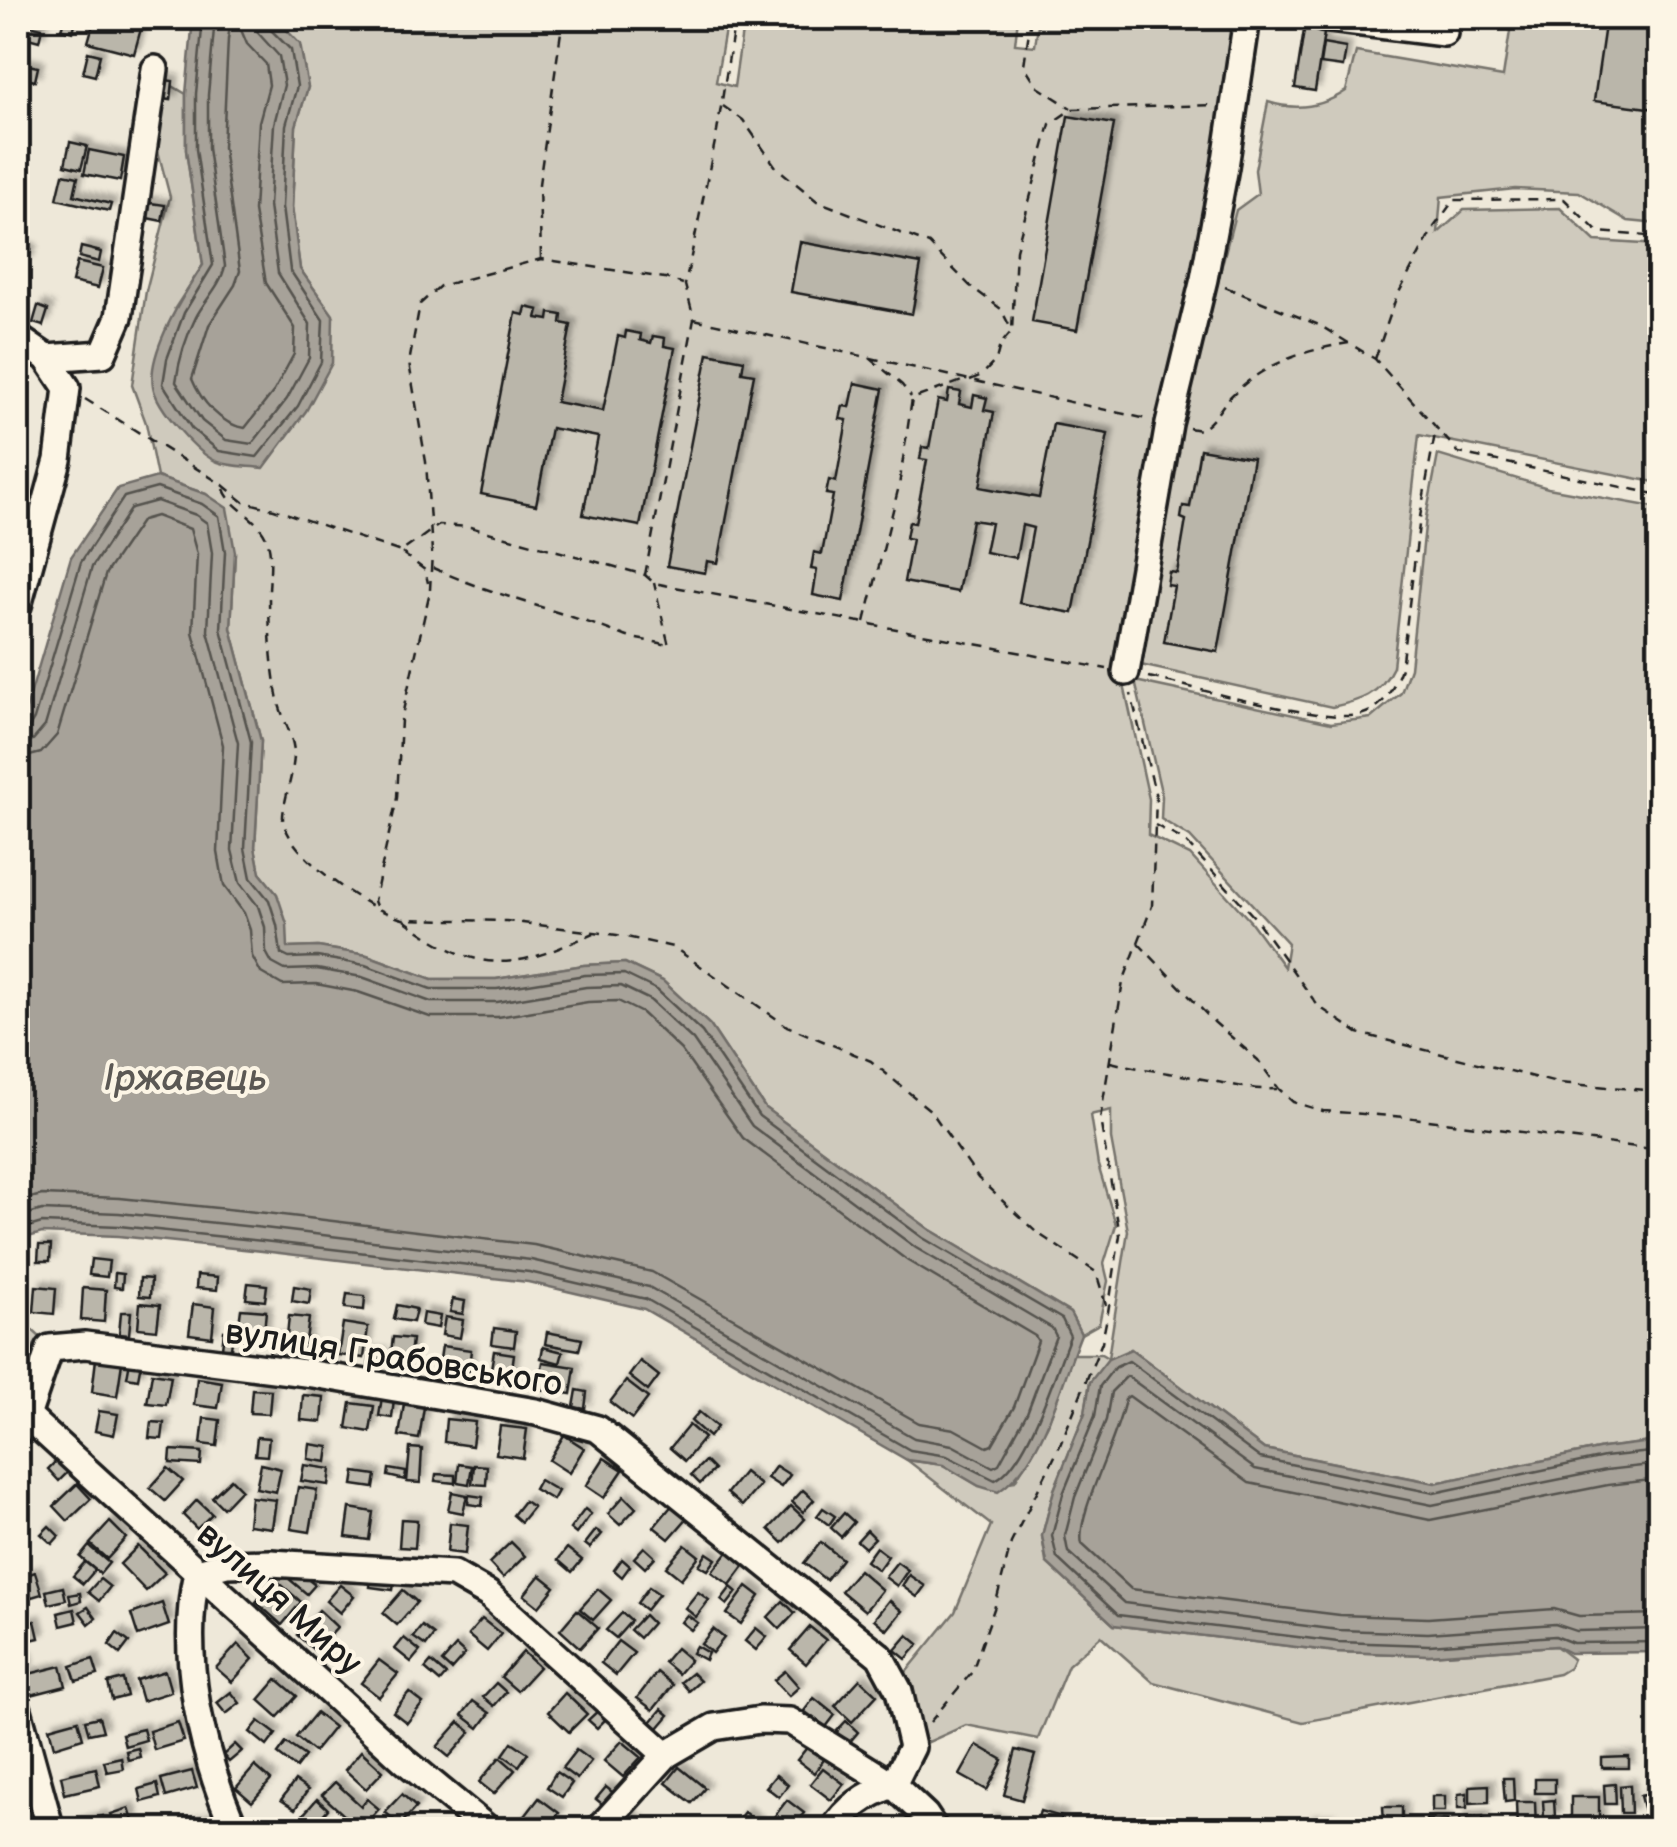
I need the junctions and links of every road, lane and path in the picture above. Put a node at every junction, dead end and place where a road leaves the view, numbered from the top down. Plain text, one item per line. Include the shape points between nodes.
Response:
1 (563, 18) edge
2 (736, 18) edge
3 (1030, 18) edge
4 (1248, 18) edge
5 (1322, 18) edge
6 (1444, 33) dead end
7 (155, 69) dead end
8 (1234, 104) junction
9 (722, 105) junction
10 (1072, 109) junction
11 (1660, 237) edge
12 (541, 260) junction
13 (1204, 279) junction
14 (685, 284) junction
15 (694, 318) junction
16 (1012, 331) junction
17 (18, 338) edge
18 (1349, 343) junction
19 (868, 357) junction
20 (47, 358) junction
21 (1375, 359) junction
22 (968, 379) junction
23 (67, 388) junction
24 (912, 399) junction
25 (1169, 424) junction
26 (1436, 428) junction
27 (223, 484) junction
28 (1660, 495) edge
29 (429, 529) junction
30 (401, 552) junction
31 (431, 568) junction
32 (644, 575) junction
33 (654, 583) junction
34 (430, 590) junction
35 (18, 606) edge
36 (865, 623) junction
37 (1126, 672) junction
38 (1155, 824) junction
39 (376, 907) junction
40 (402, 920) junction
41 (594, 933) junction
42 (1138, 942) junction
43 (1110, 1062) junction
44 (1278, 1089) junction
45 (1660, 1091) edge
46 (1660, 1150) edge
47 (1108, 1312) junction
48 (22, 1425) edge
49 (197, 1572) junction
50 (18, 1710) edge
51 (912, 1747) junction
52 (666, 1755) junction
53 (893, 1784) junction
54 (51, 1830) edge
55 (234, 1830) edge
56 (489, 1830) edge
57 (598, 1830) edge
58 (834, 1830) edge
59 (935, 1830) edge

1 - 12 path via 539,184
2 - 9 path
3 - 10 path via 1024,66 1038,87
4 - 8 street
5 - 6 street
7 - 20 street via 119,317 102,354
8 - 10 path
8 - 13 street
9 - 14 path
9 - 16 path via 817,201 929,244 1001,309
10 - 16 path via 1050,124 1016,250
11 - 21 path via 1598,232 1564,199 1454,200 1396,298
12 - 14 path
12 - 29 path via 440,286 420,304 409,363 426,462
13 - 18 path
13 - 25 street
14 - 15 path
15 - 19 path
15 - 32 path
16 - 22 path via 982,376
17 - 20 street
18 - 21 path
18 - 25 path via 1266,368 1200,430
19 - 22 path
19 - 24 path
20 - 23 street
21 - 26 path
22 - 24 path
22 - 25 path
23 - 27 path
23 - 35 street via 58,460
24 - 36 path via 899,486
25 - 37 street
26 - 28 path via 1459,453
26 - 37 path via 1401,668 1394,690 1366,713 1334,717
27 - 30 path via 244,502
27 - 39 path via 268,542 273,663 294,753 283,818 296,848
29 - 30 path
29 - 31 path
29 - 32 path via 470,527
30 - 34 path via 426,570
31 - 33 path via 669,646
31 - 34 path
32 - 33 path
33 - 36 path
34 - 39 path via 401,720 397,798
36 - 37 path
37 - 38 path via 1156,797
38 - 42 path via 1152,906
38 - 45 path via 1185,841 1255,918 1318,1006 1358,1033 1557,1084
39 - 40 path
40 - 41 path via 506,920
40 - 41 path via 466,958 498,964 556,952
41 - 47 path via 673,947 787,1026 871,1061 931,1111 978,1178 1036,1232 1096,1272
42 - 43 path via 1123,982
42 - 44 path via 1258,1060
43 - 44 path via 1246,1090
43 - 47 path via 1100,1118 1120,1236
44 - 46 path via 1292,1102 1324,1111
47 - 51 path via 1058,1450 1011,1543 972,1672
48 - 49 street, вулиця Миру
48 - 51 street, вулиця Грабовського via 50,1348 85,1345 314,1374 536,1412 598,1430 880,1656 898,1691
49 - 52 street via 271,1563 452,1574 488,1594
49 - 55 street via 190,1667
49 - 56 street, вулиця Миру
50 - 54 street
51 - 53 street
52 - 53 street via 714,1727 790,1721
52 - 57 street
53 - 58 street via 868,1793
53 - 59 street

